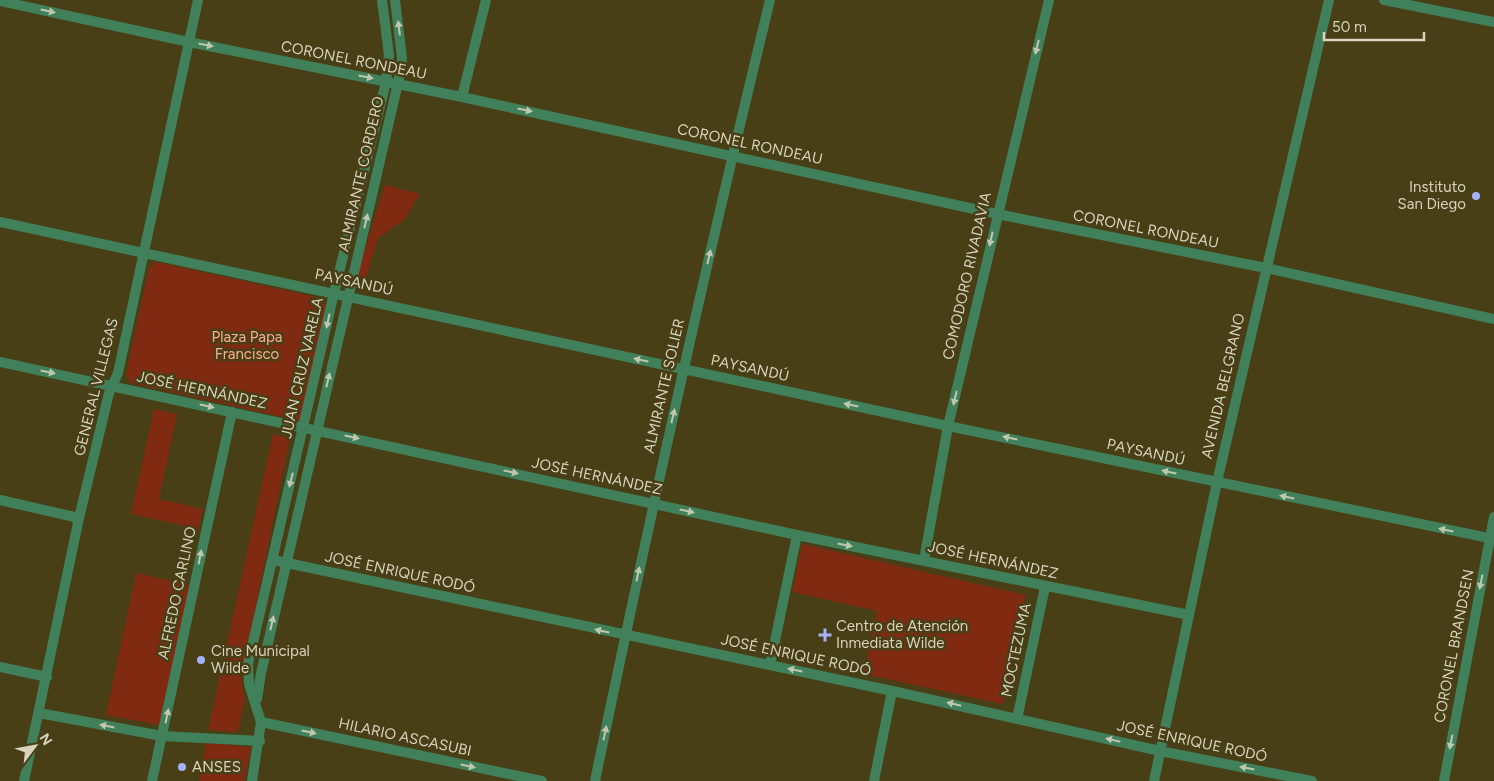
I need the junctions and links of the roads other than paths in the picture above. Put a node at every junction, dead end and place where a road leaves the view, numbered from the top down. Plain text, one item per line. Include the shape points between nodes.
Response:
1 (198, 0) edge
2 (382, 0) edge
3 (395, 0) edge
4 (486, 0) edge
5 (770, 0) edge
6 (1049, 0) edge
7 (1329, 0) edge
8 (1384, 0) edge
9 (0, 1) edge
10 (1494, 22) edge
11 (189, 42) junction
12 (386, 82) junction
13 (398, 84) junction
14 (462, 97) junction
15 (732, 155) junction
16 (997, 214) junction
17 (0, 222) edge
18 (144, 252) junction
19 (1266, 268) junction
20 (334, 293) junction
21 (348, 296) junction
22 (1494, 319) edge
23 (0, 362) edge
24 (684, 369) junction
25 (111, 385) junction
26 (232, 412) junction
27 (948, 426) junction
28 (304, 427) junction
29 (317, 430) junction
30 (1217, 482) junction
31 (0, 500) edge
32 (654, 504) junction
33 (79, 518) junction
34 (1494, 518) edge
35 (797, 535) junction
36 (1492, 539) edge
37 (273, 560) junction
38 (924, 560) junction
39 (286, 563) junction
40 (1045, 587) junction
41 (1189, 615) junction
42 (625, 636) junction
43 (770, 665) junction
44 (0, 667) edge
45 (47, 677) junction
46 (892, 691) junction
47 (257, 705) junction
48 (39, 713) junction
49 (1017, 718) junction
50 (261, 722) junction
51 (162, 736) junction
52 (260, 741) junction
53 (1160, 750) junction
54 (24, 781) edge
55 (152, 781) edge
56 (252, 781) edge
57 (542, 781) edge
58 (595, 781) edge
59 (874, 781) edge
60 (1154, 781) edge
61 (1312, 781) edge
62 (1444, 781) edge

1 - 11 street, GENERAL VILLEGAS
2 - 12 street, JUAN CRUZ VARELA via 388,55
13 -> 3 street, ALMIRANTE CORDERO via 402,58
4 - 14 street
5 - 15 street, ALMIRANTE SOLIER
6 -> 16 street, COMODORO RIVADAVIA
7 - 19 street, AVENIDA BELGRANO
8 - 10 street
9 -> 11 street, CORONEL RONDEAU
11 -> 12 street, CORONEL RONDEAU
11 - 18 street, GENERAL VILLEGAS
12 - 13 street, CORONEL RONDEAU
12 - 20 street, JUAN CRUZ VARELA
13 - 14 street, CORONEL RONDEAU
21 -> 13 street, ALMIRANTE CORDERO
14 -> 15 street, CORONEL RONDEAU
15 - 16 street, CORONEL RONDEAU
24 -> 15 street, ALMIRANTE SOLIER
16 - 19 street, CORONEL RONDEAU
16 -> 27 street, COMODORO RIVADAVIA
17 - 18 street, PAYSANDÚ
18 - 20 street, PAYSANDÚ
18 - 25 street, GENERAL VILLEGAS via 118,373
19 - 22 street, CORONEL RONDEAU
19 - 30 street, AVENIDA BELGRANO
20 - 21 street, PAYSANDÚ
20 -> 28 street, JUAN CRUZ VARELA
24 -> 21 street, PAYSANDÚ
29 -> 21 street, ALMIRANTE CORDERO
23 -> 25 street, JOSÉ HERNÁNDEZ
27 -> 24 street, PAYSANDÚ
32 -> 24 street, ALMIRANTE SOLIER
25 -> 26 street, JOSÉ HERNÁNDEZ
25 - 33 street, GENERAL VILLEGAS
26 - 28 street, JOSÉ HERNÁNDEZ
51 -> 26 street, ALFREDO CARLINO
30 -> 27 street, PAYSANDÚ
27 - 38 street, COMODORO RIVADAVIA
28 - 29 street, JOSÉ HERNÁNDEZ
28 -> 37 street, JUAN CRUZ VARELA
29 -> 32 street, JOSÉ HERNÁNDEZ
29 - 39 street, ALMIRANTE CORDERO
36 -> 30 street, PAYSANDÚ
30 - 41 street, AVENIDA BELGRANO
31 - 33 street
32 -> 35 street, JOSÉ HERNÁNDEZ
42 -> 32 street, ALMIRANTE SOLIER
33 - 45 street, GENERAL VILLEGAS
34 - 36 street, CORONEL BRANDSEN
35 -> 38 street, JOSÉ HERNÁNDEZ
35 - 43 street
36 -> 62 street, CORONEL BRANDSEN
37 - 39 street, JOSÉ ENRIQUE RODÓ
37 - 47 street, JUAN CRUZ VARELA via 248,664 249,684
38 - 40 street, JOSÉ HERNÁNDEZ
42 -> 39 street, JOSÉ ENRIQUE RODÓ
47 -> 39 street, ALMIRANTE CORDERO via 260,672
40 - 41 street, JOSÉ HERNÁNDEZ
40 - 49 street, MOCTEZUMA
41 - 53 street, AVENIDA BELGRANO
42 - 43 street, JOSÉ ENRIQUE RODÓ
58 -> 42 street, ALMIRANTE SOLIER
46 -> 43 street, JOSÉ ENRIQUE RODÓ
44 - 45 street
45 - 48 street, GENERAL VILLEGAS
49 -> 46 street, JOSÉ ENRIQUE RODÓ
46 - 59 street
47 - 50 street, JUAN CRUZ VARELA
51 -> 48 street
48 - 54 street, GENERAL VILLEGAS
53 -> 49 street, JOSÉ ENRIQUE RODÓ
50 - 52 street, JUAN CRUZ VARELA
50 -> 57 street, HILARIO ASCASUBI
51 - 52 street
51 - 55 street, ALFREDO CARLINO
52 - 56 street
53 - 60 street, AVENIDA BELGRANO
61 -> 53 street, JOSÉ ENRIQUE RODÓ

